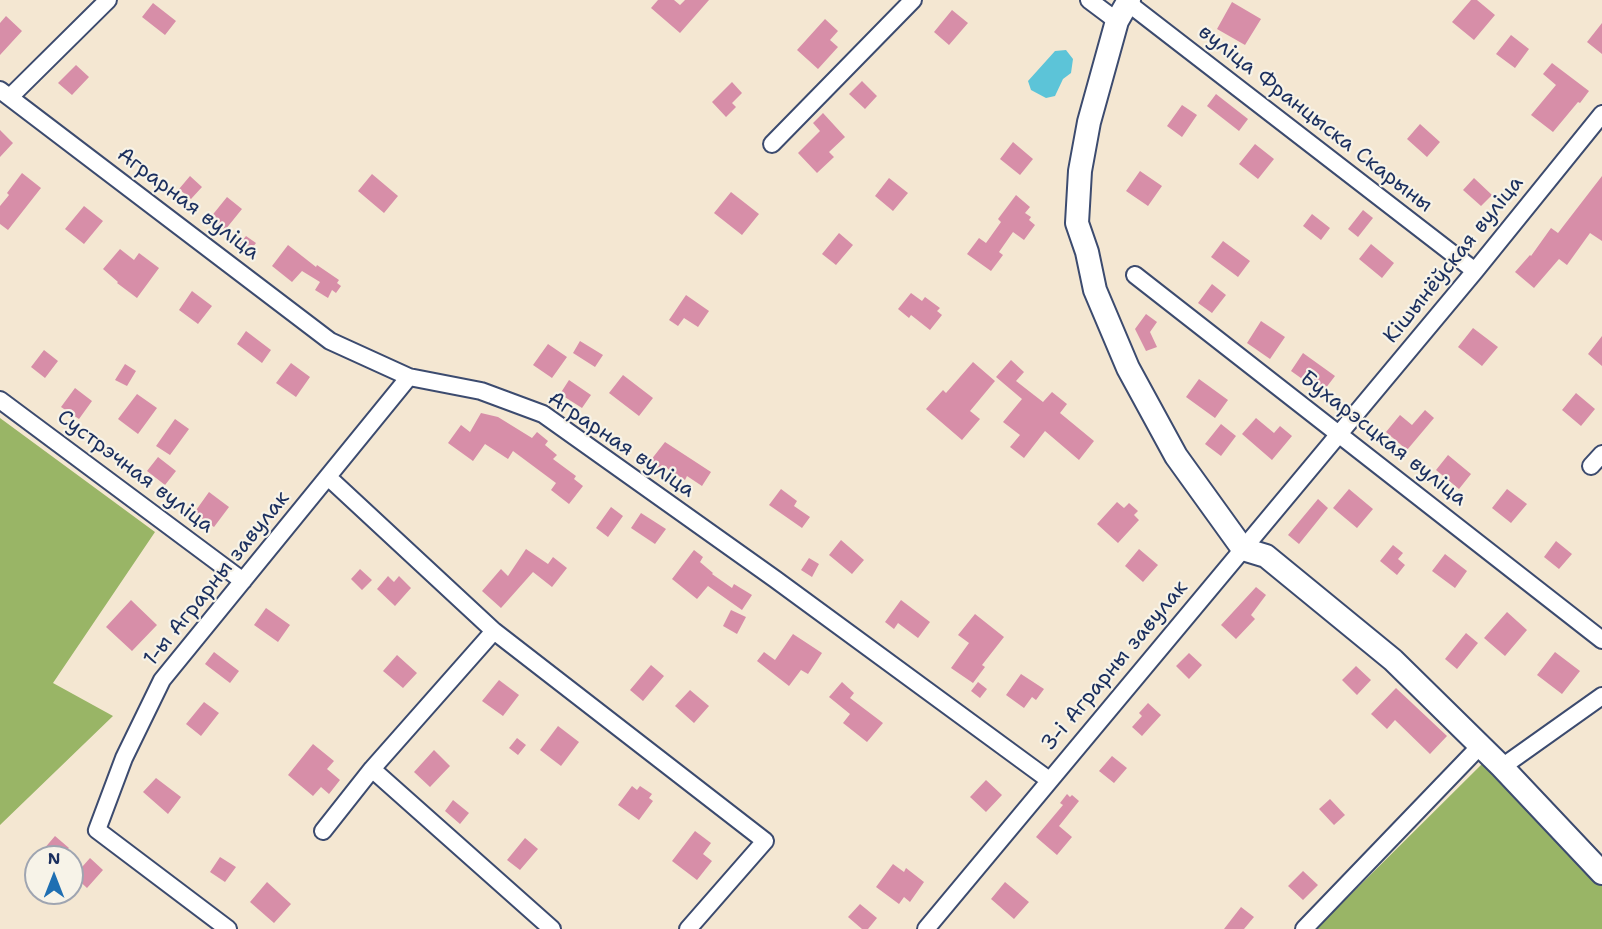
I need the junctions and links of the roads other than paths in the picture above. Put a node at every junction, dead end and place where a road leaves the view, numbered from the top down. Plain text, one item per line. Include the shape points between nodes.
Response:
1 (108, 0) edge
2 (913, 0) edge
3 (1089, 0) edge
4 (1125, 8) edge
5 (5, 93) edge
6 (1602, 114) edge
7 (772, 144) dead end
8 (1475, 271) junction
9 (1135, 275) dead end
10 (409, 377) junction
11 (0, 400) edge
12 (1340, 434) junction
13 (328, 477) junction
14 (1243, 549) junction
15 (243, 581) junction
16 (494, 631) junction
17 (1602, 640) edge
18 (1602, 696) edge
19 (1480, 746) junction
20 (1502, 767) junction
21 (372, 769) junction
22 (1049, 780) junction
23 (323, 831) dead end
24 (1602, 873) edge
25 (228, 929) edge
26 (552, 929) edge
27 (688, 929) edge
28 (926, 929) edge
29 (1304, 929) edge

1 - 5 street
2 - 7 street
3 - 4 street, вуліца Францыска Скарыны
4 - 8 street, вуліца Францыска Скарыны
4 - 14 main road via 1089,122 1080,171 1077,223 1095,290 1128,368 1176,456
5 - 10 street, Аграрная вуліца via 330,341
6 - 8 street, Кішынёўская вуліца
8 - 12 street, Кішынёўская вуліца
9 - 12 street, Бухарэсцкая вуліца
10 - 13 street, 1-ы Аграрны завулак
10 - 22 street, Аграрная вуліца via 481,391 543,414
11 - 15 street, Сустрэчная вуліца
12 - 14 street, 3-і Аграрны завулак
12 - 17 street, Бухарэсцкая вуліца
13 - 15 street, 1-ы Аграрны завулак
13 - 16 street
14 - 19 main road via 1266,556 1393,660
14 - 22 street, 3-і Аграрны завулак
15 - 25 street, 1-ы Аграрны завулак via 162,680 124,758 97,830
16 - 21 street
16 - 27 street via 765,841
18 - 20 street
19 - 20 main road
19 - 29 street
20 - 24 main road
21 - 23 street
21 - 26 street
22 - 28 street, 3-і Аграрны завулак

